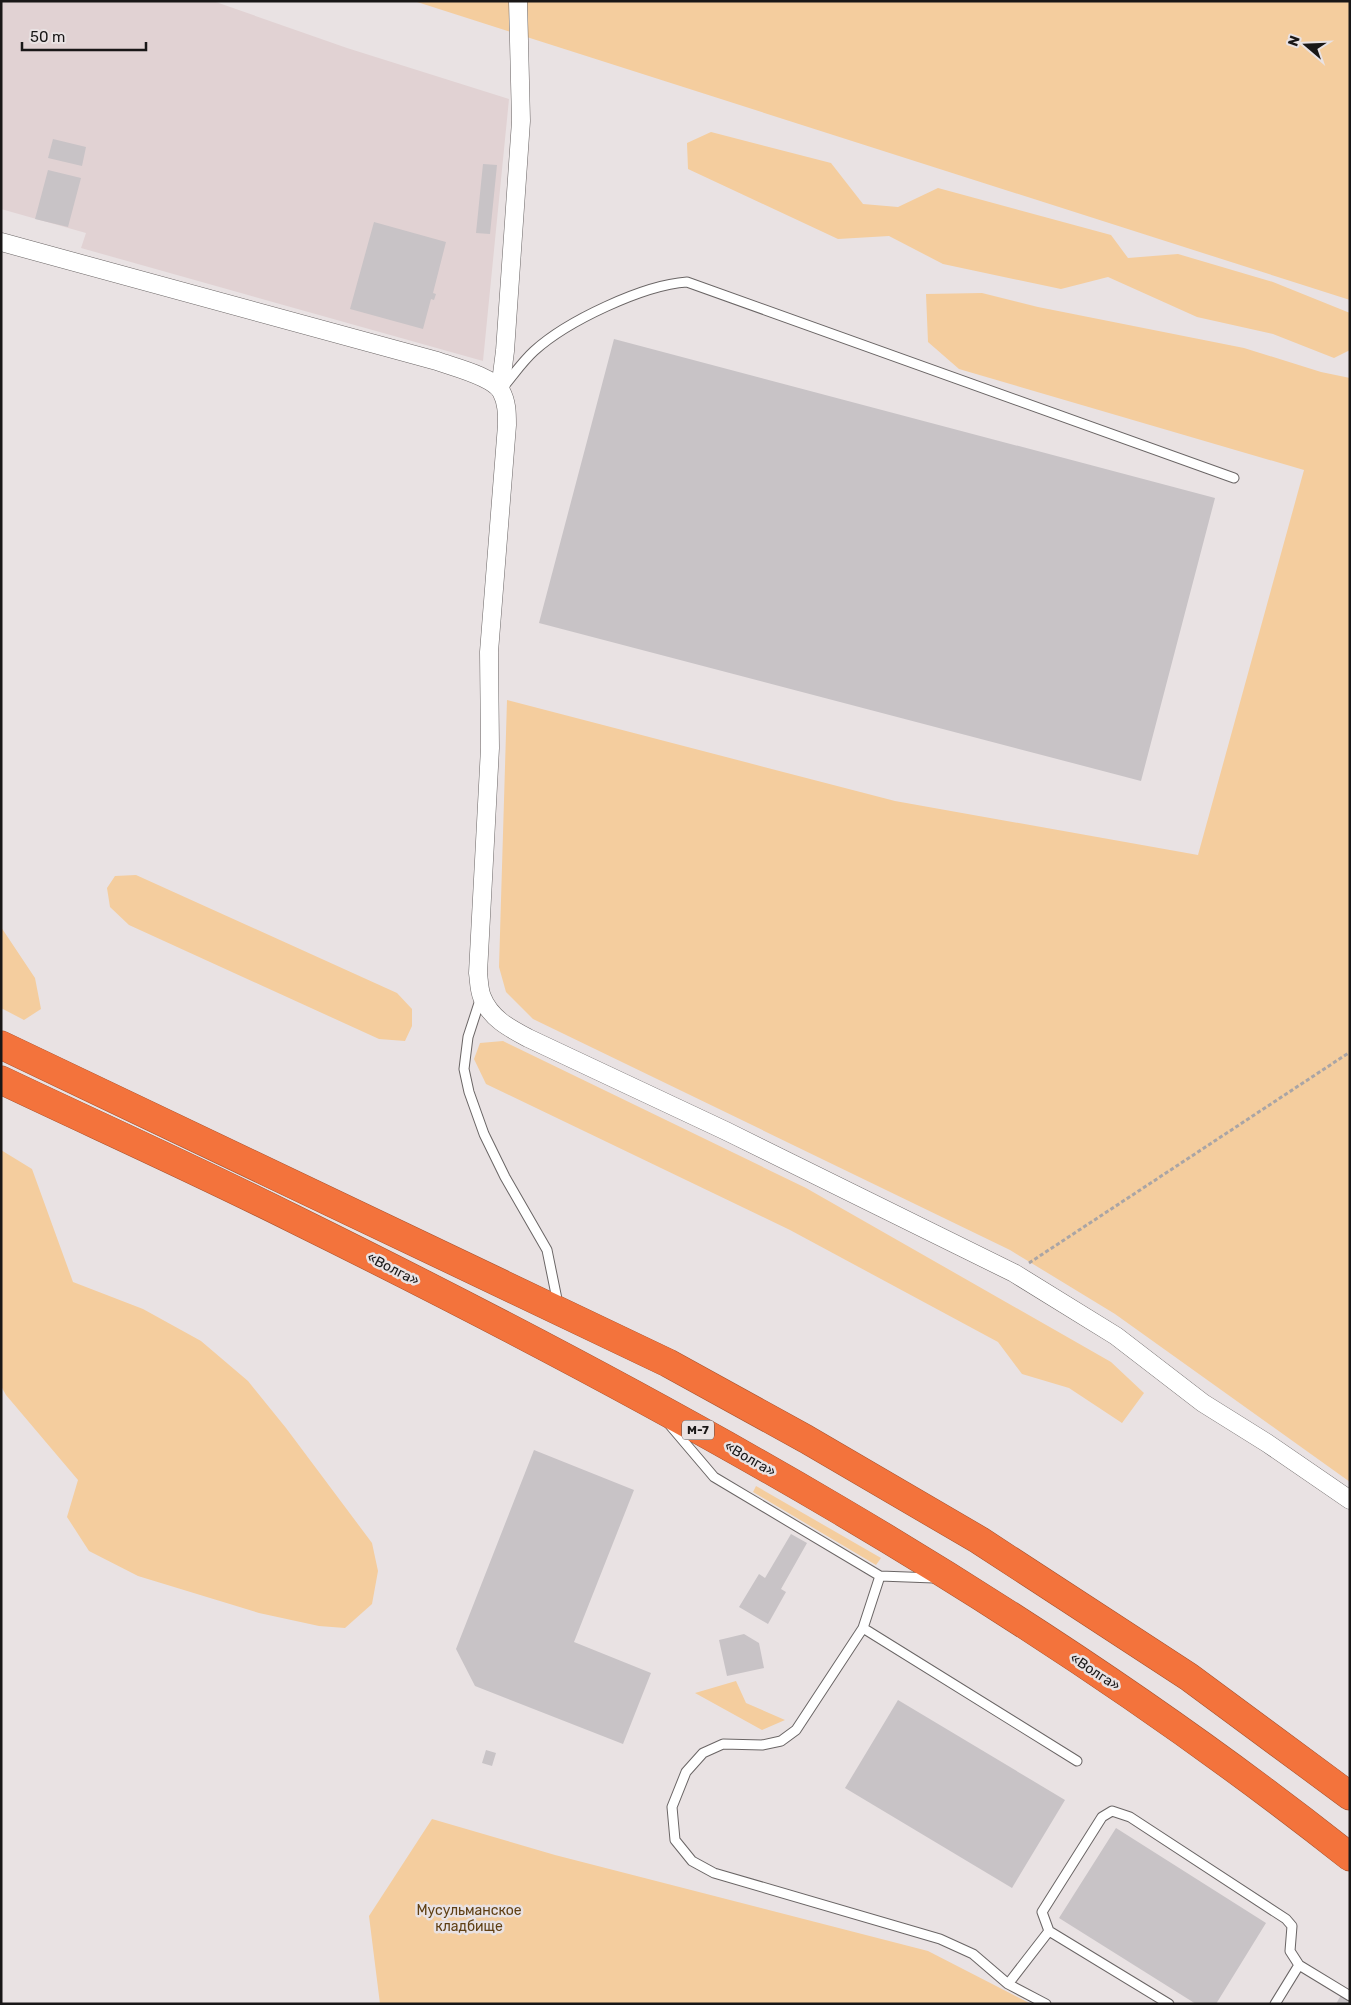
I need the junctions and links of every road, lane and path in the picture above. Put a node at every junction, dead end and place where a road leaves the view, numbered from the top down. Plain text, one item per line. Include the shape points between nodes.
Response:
1 (518, 1) edge
2 (1, 242) edge
3 (500, 390) junction
4 (1234, 478) dead end
5 (481, 996) junction
6 (1, 1045) edge
7 (1350, 1052) edge
8 (1, 1080) edge
9 (1014, 1273) junction
10 (559, 1309) junction
11 (649, 1401) junction
12 (1350, 1500) edge
13 (880, 1576) junction
14 (954, 1579) junction
15 (863, 1628) junction
16 (1077, 1761) dead end
17 (1350, 1796) edge
18 (1350, 1857) edge
19 (1049, 1931) junction
20 (1299, 1965) junction
21 (1008, 1984) junction
22 (1350, 1996) edge
23 (1046, 2004) edge
24 (1169, 2004) edge
25 (1275, 2004) edge

1 - 3 street via 521,121
2 - 3 street via 437,361 478,376
3 - 4 lane via 534,351 554,336 640,292 686,282
3 - 5 street via 506,406 507,425 489,652 490,748 478,973
5 - 9 street via 495,1017 528,1038
5 - 10 lane via 468,1037 464,1069 469,1092 484,1134 505,1177 547,1250
6 - 10 highway
7 - 9 path
8 - 11 highway, «Волга» / М-7 via 291,1217
9 - 12 street via 1116,1336 1204,1404
10 - 17 highway via 668,1363 979,1540 1189,1677
11 - 13 lane via 714,1478
11 - 14 highway, «Волга» / М-7
13 - 14 lane
13 - 15 lane
14 - 18 highway, «Волга» / М-7 via 1165,1718
15 - 16 lane
15 - 21 lane via 796,1730 781,1741 762,1745 722,1744 703,1753 686,1772 672,1807 675,1840 692,1860 714,1873 940,1939 972,1954
19 - 20 lane via 1042,1912 1102,1816 1112,1811 1130,1817 1286,1919 1292,1926 1290,1951
19 - 21 lane
19 - 24 lane
20 - 22 lane
20 - 25 lane
21 - 23 lane

